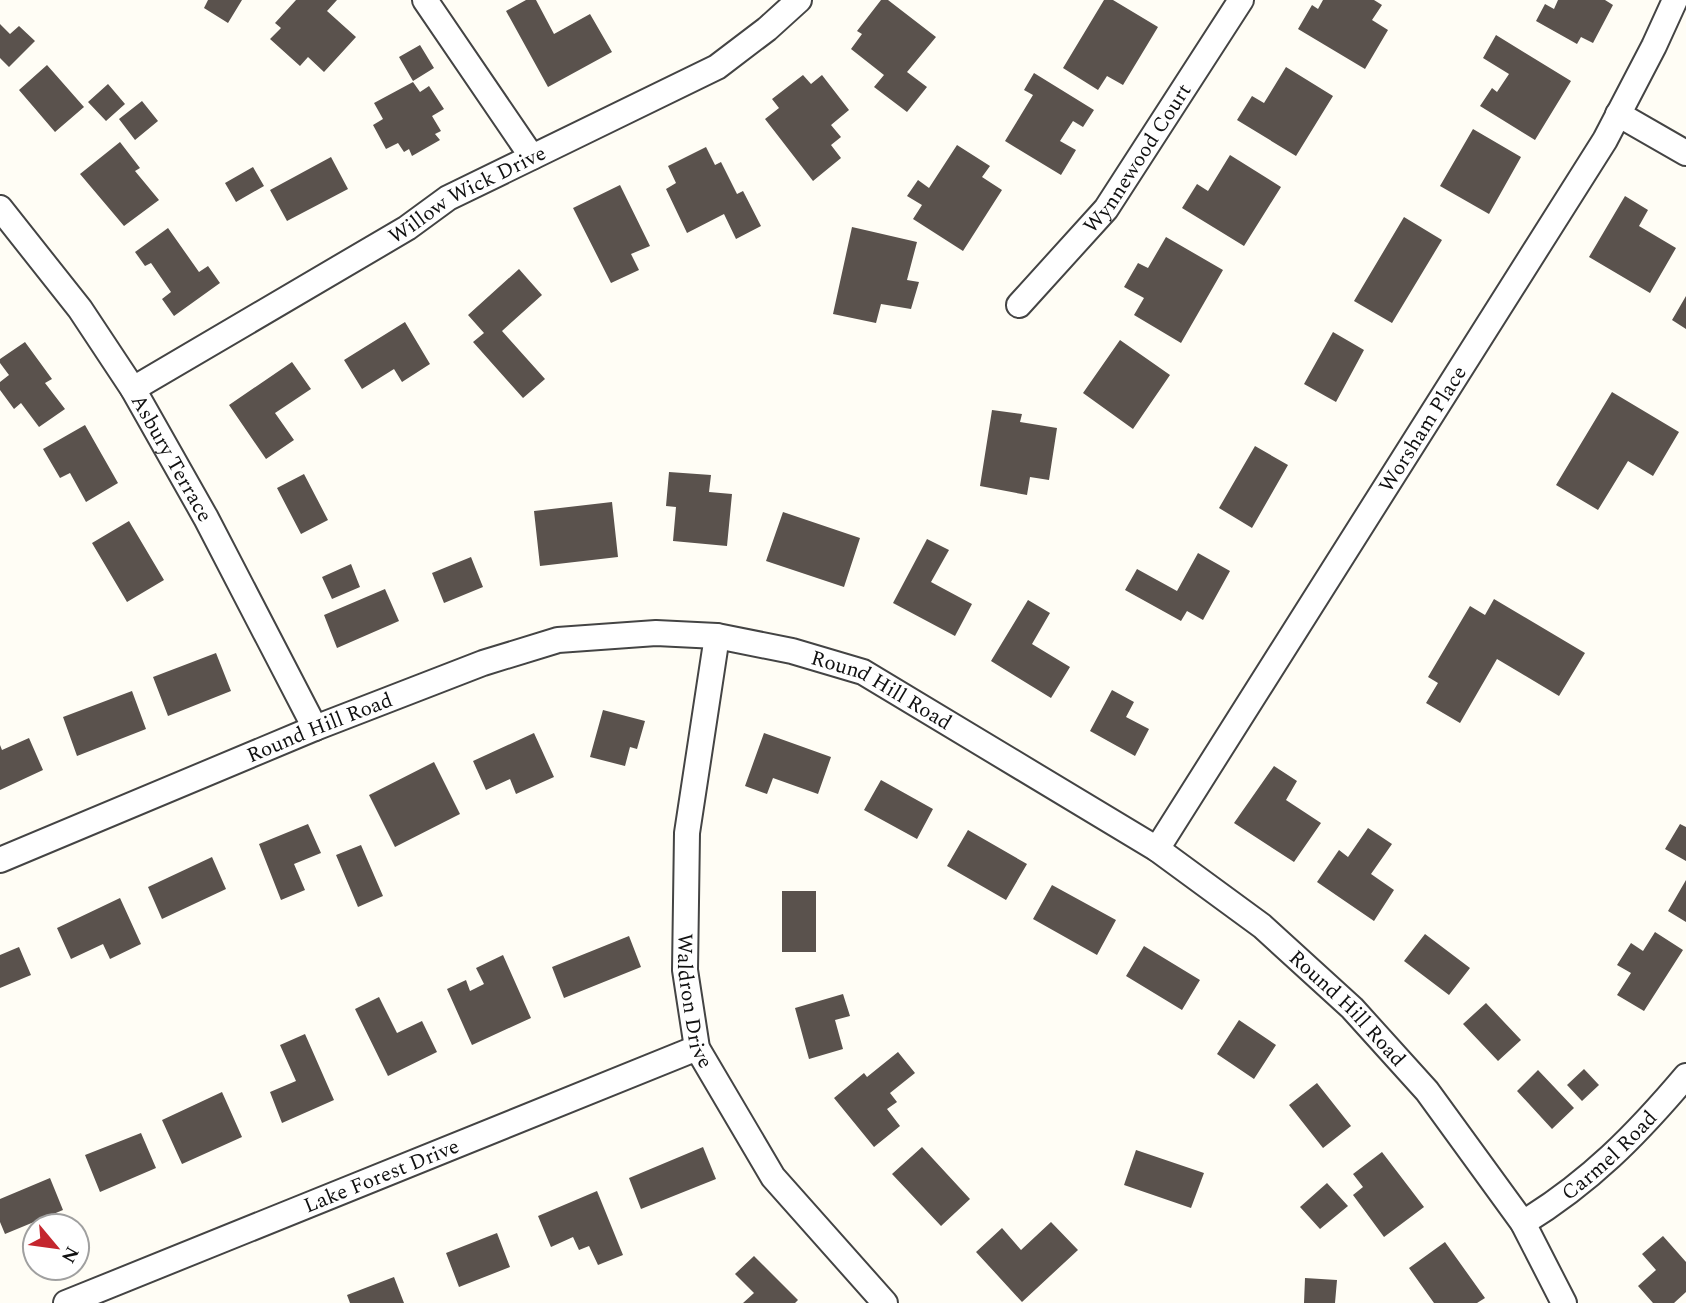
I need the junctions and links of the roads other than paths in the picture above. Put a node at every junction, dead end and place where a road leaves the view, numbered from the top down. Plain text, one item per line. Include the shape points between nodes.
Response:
1 (425, 0) edge
2 (799, 0) edge
3 (1241, 0) edge
4 (1675, 0) edge
5 (1618, 114) junction
6 (1686, 153) edge
7 (532, 157) junction
8 (0, 208) edge
9 (1019, 305) dead end
10 (133, 389) junction
11 (717, 636) junction
12 (315, 728) junction
13 (1157, 849) junction
14 (0, 860) edge
15 (697, 1048) junction
16 (1686, 1076) edge
17 (1523, 1223) junction
18 (66, 1303) edge
19 (885, 1303) edge
20 (1564, 1303) edge

1 - 7 street
2 - 7 street, Willow Wick Drive via 717,66
3 - 9 street, Wynnewood Court via 1105,209
4 - 5 street, Worsham Place
5 - 6 street
5 - 13 street, Worsham Place
7 - 10 street, Willow Wick Drive via 448,198 407,228
8 - 10 street, Asbury Terrace via 80,309
10 - 12 street, Asbury Terrace
11 - 12 street, Round Hill Road via 656,633 558,640 484,663
11 - 13 street, Round Hill Road via 863,672
11 - 15 street, Waldron Drive via 687,833 685,970
12 - 14 street, Round Hill Road
13 - 17 street, Round Hill Road via 1262,926 1352,1008 1427,1091
15 - 18 street, Lake Forest Drive
15 - 19 street, Waldron Drive via 773,1177
16 - 17 street, Carmel Road via 1617,1153 1562,1199
17 - 20 street, Round Hill Road

